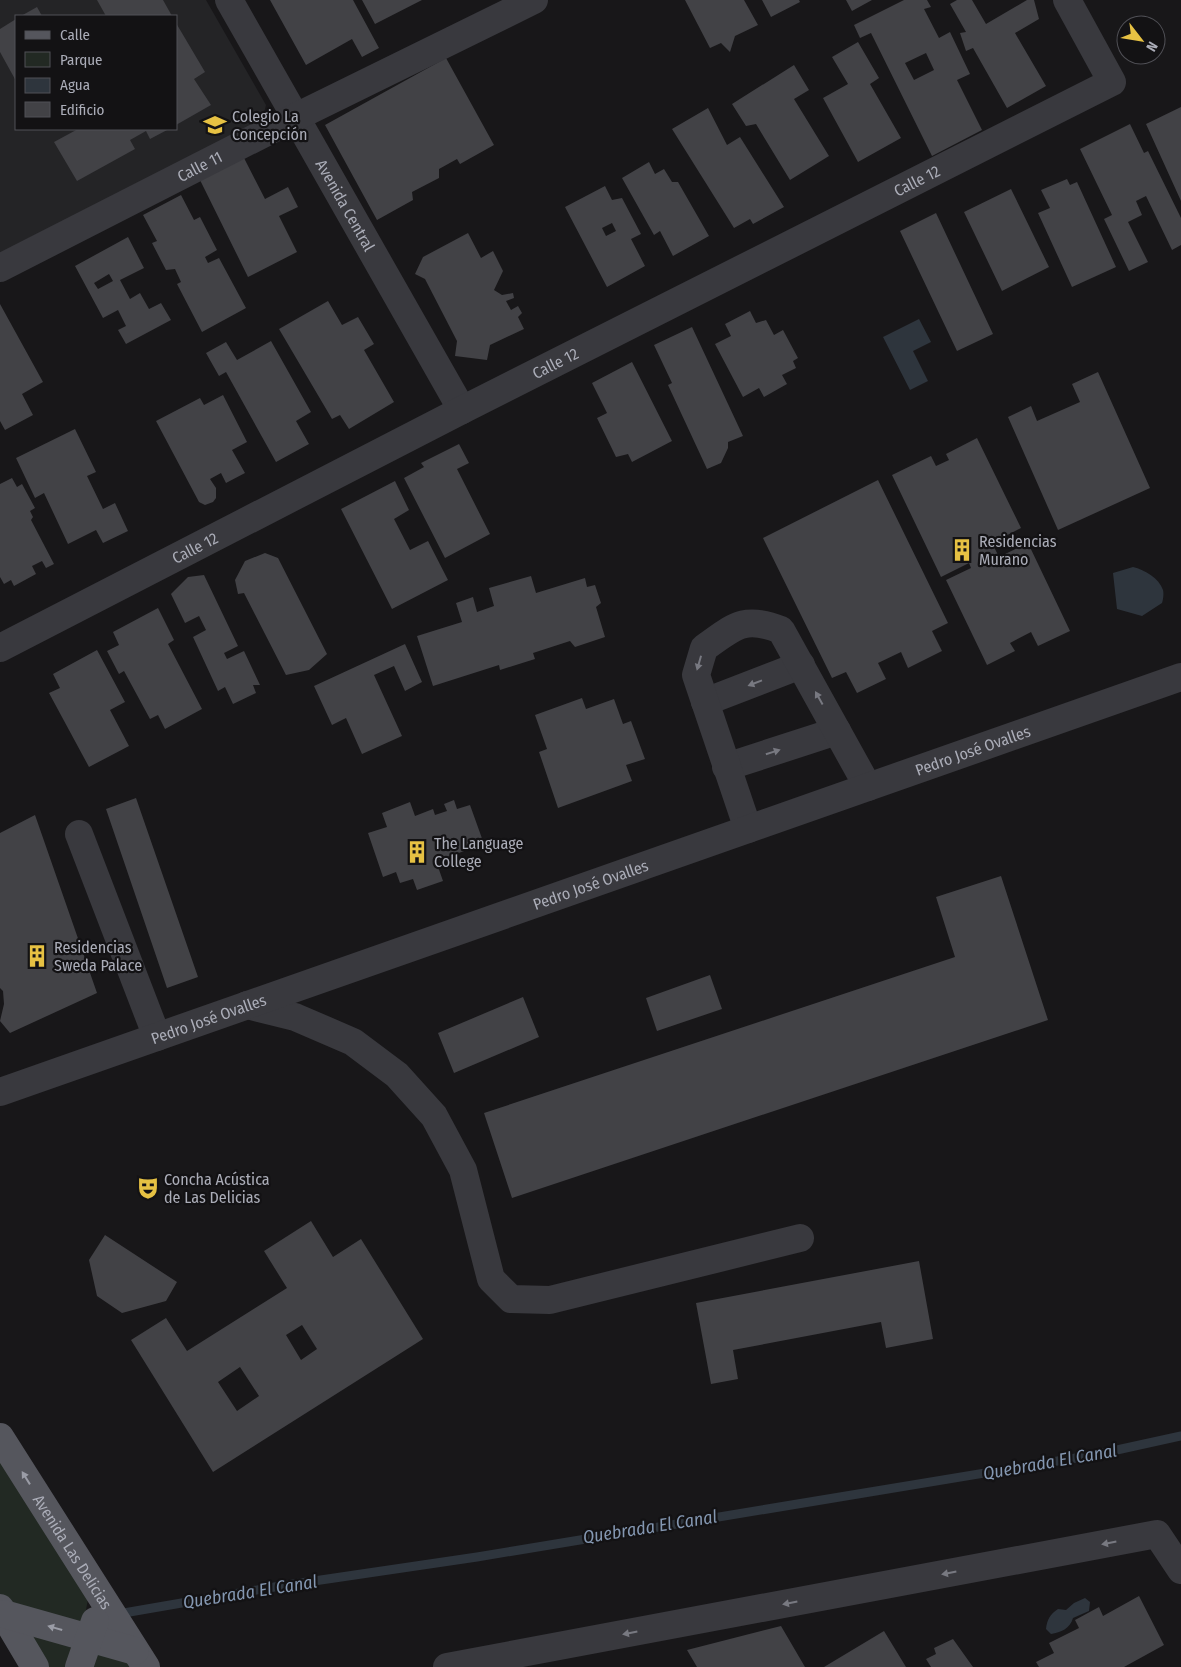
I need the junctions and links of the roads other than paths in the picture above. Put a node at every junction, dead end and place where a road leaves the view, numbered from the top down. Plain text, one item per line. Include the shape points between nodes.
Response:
1 (229, 0) edge
2 (534, 0) edge
3 (1067, 0) edge
4 (296, 117) junction
5 (0, 268) edge
6 (462, 410) junction
7 (0, 648) edge
8 (801, 665) junction
9 (1181, 677) edge
10 (705, 702) junction
11 (837, 731) junction
12 (726, 767) junction
13 (868, 786) junction
14 (748, 829) junction
15 (78, 834) dead end
16 (247, 1005) junction
17 (157, 1037) junction
18 (0, 1092) edge
19 (800, 1238) dead end
20 (0, 1437) edge
21 (1181, 1570) edge
22 (102, 1600) junction
23 (2, 1613) edge
24 (89, 1639) junction
25 (139, 1657) edge
26 (34, 1667) edge
27 (79, 1667) edge
28 (447, 1667) edge

1 - 4 street, Avenida Central
2 - 4 street, Calle 11
3 - 6 street, Calle 12 via 1112,82
4 - 5 street, Calle 11
4 - 6 street, Avenida Central
6 - 7 street, Calle 12
8 -> 10 street
8 -> 10 street via 781,630 764,623 739,624 704,648 696,675
11 -> 8 street
9 - 13 street, Pedro José Ovalles
10 - 12 street
12 -> 11 street
11 - 13 street
12 - 14 street
13 - 14 street, Pedro José Ovalles
14 - 16 street, Pedro José Ovalles
15 - 17 street
16 - 17 street, Pedro José Ovalles
16 - 19 street via 295,1017 353,1042 397,1075 434,1116 463,1170 491,1279 511,1299 550,1300
17 - 18 street, Pedro José Ovalles
22 -> 20 main road, Avenida Las Delicias
21 -> 28 street via 1157,1534
22 - 24 main road
22 - 25 main road, Avenida Las Delicias
24 -> 23 main road
23 - 26 main road
24 - 25 main road
24 - 27 main road

